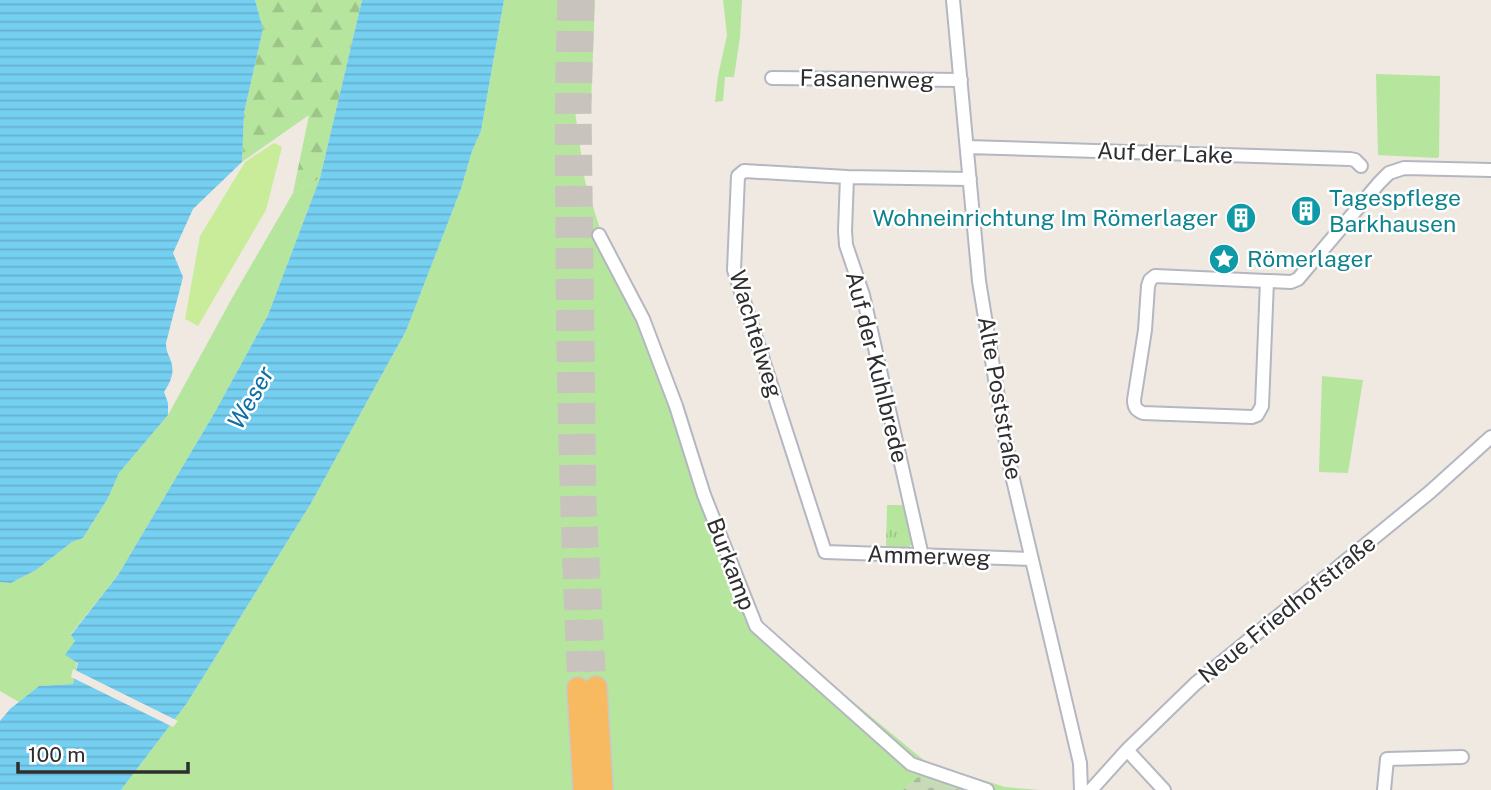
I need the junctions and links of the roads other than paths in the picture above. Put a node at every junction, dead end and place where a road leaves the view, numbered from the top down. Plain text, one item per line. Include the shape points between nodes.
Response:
1 (953, 0) edge
2 (772, 78) dead end
3 (961, 80) junction
4 (967, 147) junction
5 (1361, 166) dead end
6 (1491, 170) edge
7 (847, 177) junction
8 (970, 178) junction
9 (599, 235) dead end
10 (1268, 281) junction
11 (1491, 437) edge
12 (825, 552) joint
13 (922, 556) junction
14 (1032, 559) junction
15 (1127, 750) junction
16 (1462, 757) dead end
17 (584, 790) edge
18 (602, 790) edge
19 (987, 790) edge
20 (1081, 790) edge
21 (1091, 790) edge
22 (1164, 790) edge
23 (1384, 790) edge

1 - 3 street, Alte Poststraße
2 - 3 street, Fasanenweg
3 - 4 street, Alte Poststraße
4 - 5 street, Auf der Lake via 1350,159
4 - 8 street, Alte Poststraße
6 - 10 street via 1404,168 1389,173 1298,279
7 - 8 street, Wachtelweg
7 - 12 street, Wachtelweg via 744,171 738,176 733,270
7 - 13 street, Auf der Kuhlbrede via 846,244 863,295
8 - 14 street, Alte Poststraße via 979,281 1011,471
9 - 19 street, Burkamp via 643,319 704,495 756,626 911,764
10 - 10 street via 1155,276 1150,280 1133,400 1137,411 1257,415 1262,406
11 - 15 street, Neue Friedhofstraße via 1195,684
12 - 13 street, Ammerweg
13 - 14 street, Ammerweg
14 - 20 street, Alte Poststraße via 1080,762
15 - 21 street, Neue Friedhofstraße
15 - 22 street
16 - 23 street via 1387,759
17 - 18 highway via 587,687

